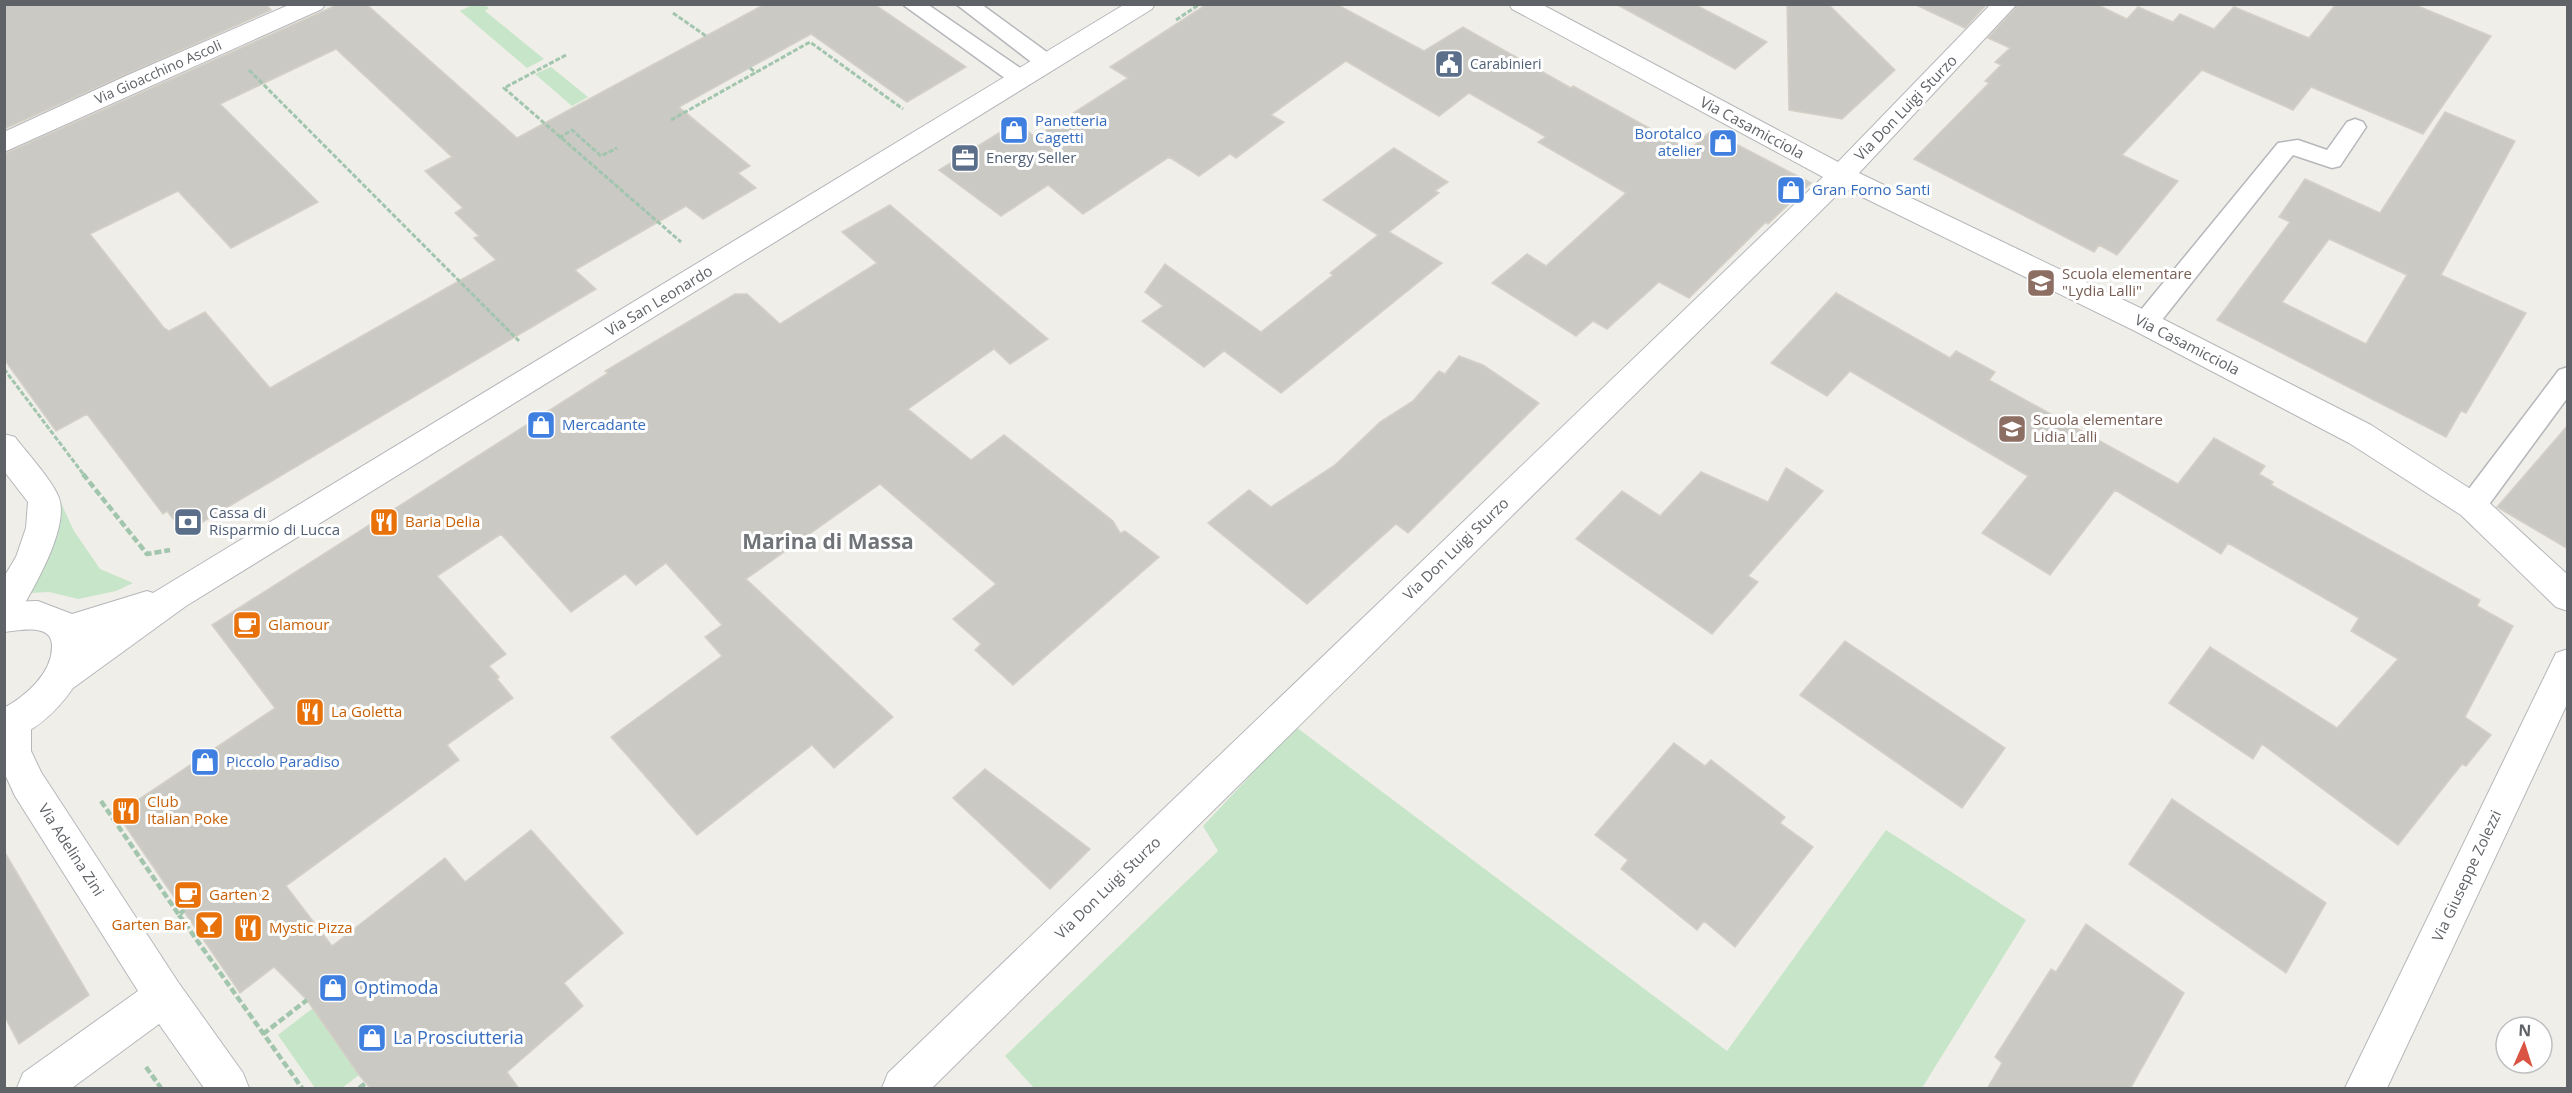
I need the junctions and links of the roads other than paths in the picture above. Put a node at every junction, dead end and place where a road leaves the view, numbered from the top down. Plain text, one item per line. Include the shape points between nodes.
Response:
1 (314, 4) edge
2 (912, 4) edge
3 (966, 4) edge
4 (1143, 4) edge
5 (1521, 4) edge
6 (2005, 4) edge
7 (1047, 63) junction
8 (1021, 79) junction
9 (2355, 127) dead end
10 (4, 143) edge
11 (1841, 175) junction
12 (2145, 323) junction
13 (2568, 377) edge
14 (4, 446) edge
15 (2472, 506) junction
16 (174, 597) junction
17 (2568, 597) edge
18 (4, 609) edge
19 (4, 617) edge
20 (66, 631) junction
21 (2568, 664) edge
22 (63, 676) junction
23 (9, 725) edge
24 (164, 996) junction
25 (38, 1089) edge
26 (228, 1089) edge
27 (903, 1089) edge
28 (2366, 1089) edge

1 - 10 street, Via Gioacchino Ascoli
2 - 8 lane
3 - 7 lane
4 - 7 street, Via San Leonardo
5 - 11 street, Via Casamicciola
6 - 11 street, Via Don Luigi Sturzo
7 - 8 street, Via San Leonardo
8 - 16 street, Via San Leonardo
9 - 12 lane via 2332,160 2294,146 2286,148
11 - 12 street, Via Casamicciola
11 - 27 street, Via Don Luigi Sturzo
12 - 15 street, Via Casamicciola via 2360,434
13 - 15 lane
14 - 18 street via 44,501 42,528 32,560
15 - 17 street, Via Casamicciola
16 - 20 street
16 - 22 street
19 - 20 street via 40,615
20 - 22 street via 71,644 70,659
21 - 28 street, Via Giuseppe Zolezzi
22 - 23 street via 33,710
23 - 24 street, Via Adelina Zini via 13,751 28,784
24 - 25 street
24 - 26 street, Via Adelina Zini

